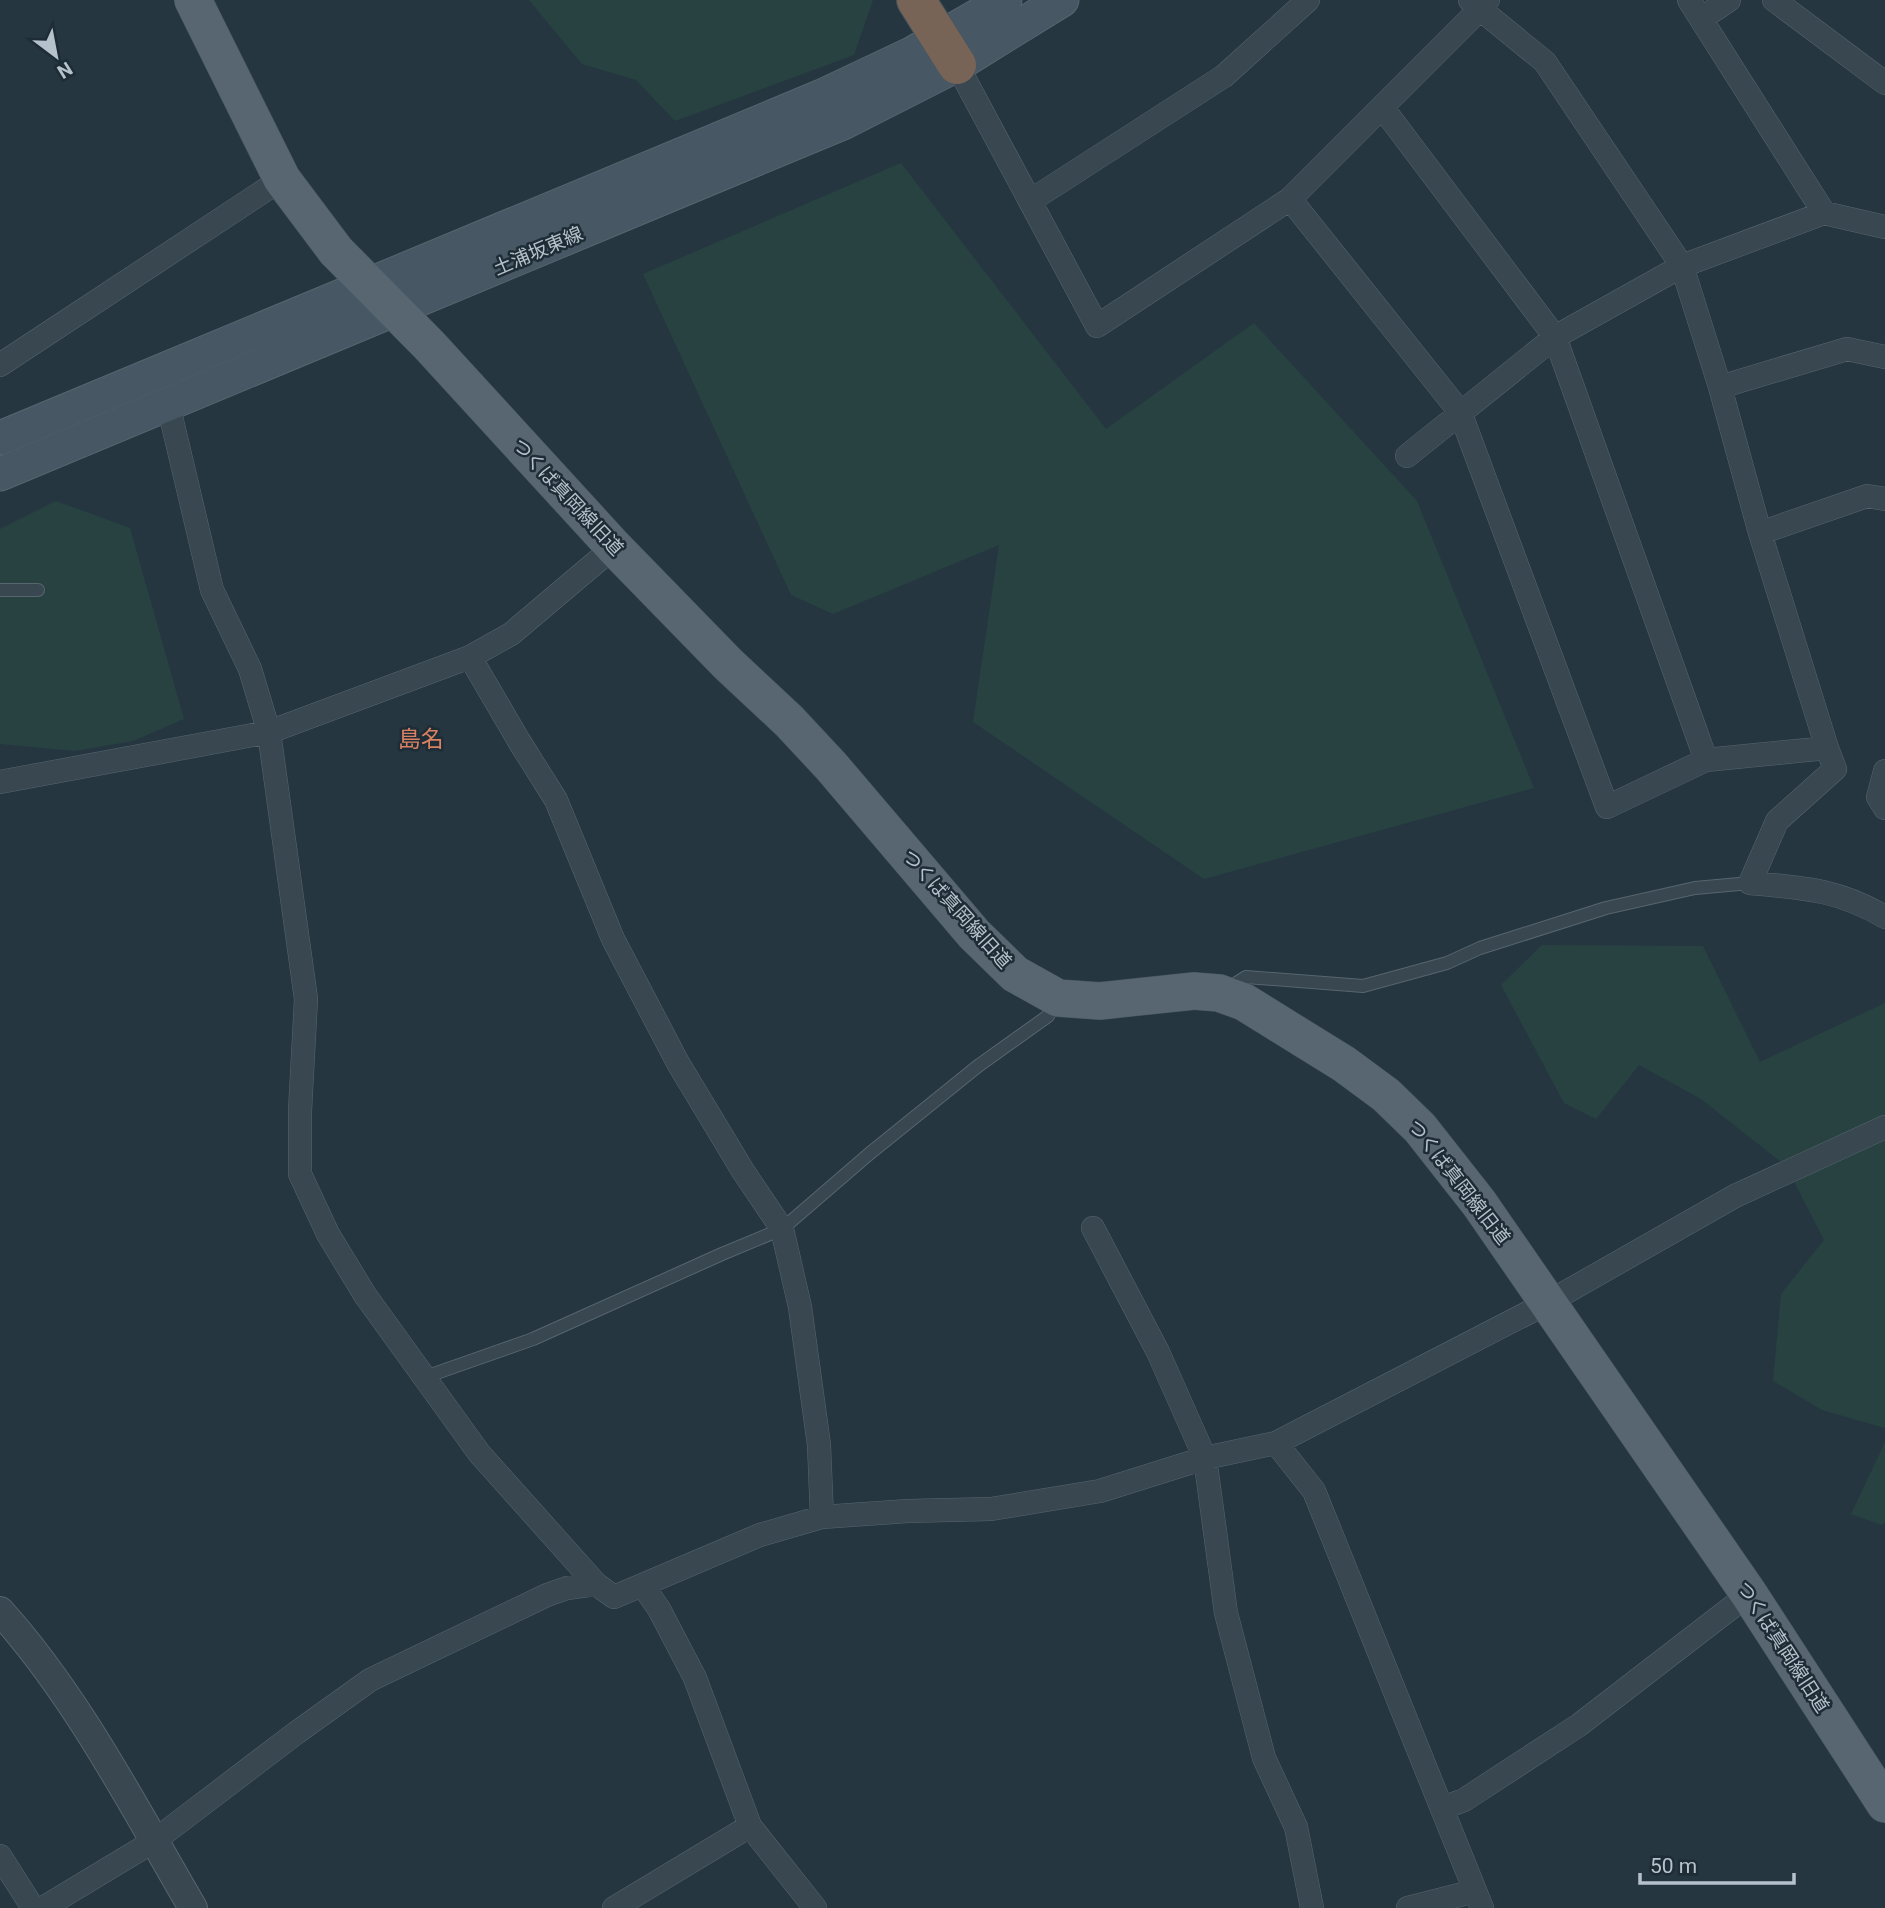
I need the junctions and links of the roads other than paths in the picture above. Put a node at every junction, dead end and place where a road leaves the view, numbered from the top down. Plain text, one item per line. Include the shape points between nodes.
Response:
1 (193, 0) edge
2 (916, 0) edge
3 (1005, 0) edge
4 (1062, 0) edge
5 (1308, 0) edge
6 (1729, 0) edge
7 (1774, 0) edge
8 (1479, 3) edge
9 (1695, 10) edge
10 (949, 51) junction
11 (1885, 83) edge
12 (1382, 107) junction
13 (282, 179) junction
14 (1290, 199) junction
15 (1030, 201) junction
16 (1824, 214) junction
17 (1885, 227) edge
18 (1682, 266) junction
19 (368, 285) junction
20 (394, 311) junction
21 (1555, 337) junction
22 (1885, 357) edge
23 (0, 365) edge
24 (1720, 387) junction
25 (168, 404) junction
26 (1460, 412) junction
27 (0, 438) edge
28 (1407, 456) dead end
29 (0, 474) edge
30 (1885, 499) edge
31 (1760, 533) junction
32 (614, 547) junction
33 (0, 590) edge
34 (37, 590) dead end
35 (470, 657) junction
36 (269, 732) junction
37 (1827, 748) junction
38 (1706, 760) junction
39 (1885, 771) edge
40 (0, 782) edge
41 (1885, 808) edge
42 (1750, 883) junction
43 (1885, 917) edge
44 (1219, 993) junction
45 (1058, 998) junction
46 (1885, 1127) edge
47 (1094, 1227) dead end
48 (782, 1229) junction
49 (1548, 1303) junction
50 (425, 1377) junction
51 (1276, 1443) junction
52 (1205, 1458) junction
53 (822, 1517) junction
54 (596, 1584) junction
55 (643, 1586) junction
56 (1749, 1594) junction
57 (0, 1611) edge
58 (1885, 1804) edge
59 (1443, 1808) junction
60 (750, 1826) junction
61 (154, 1841) junction
62 (0, 1856) edge
63 (1478, 1900) edge
64 (33, 1908) edge
65 (43, 1908) edge
66 (193, 1908) edge
67 (614, 1908) edge
68 (814, 1908) edge
69 (1312, 1908) edge
70 (1408, 1908) edge

1 - 13 main road, つくば真岡線旧道
2 - 10 highway
3 - 10 main road, 土浦坂東線
4 - 10 main road, 土浦坂東線
5 - 15 street via 1224,76
6 - 9 street
7 - 11 street
8 - 12 street
8 - 18 street via 1545,62
9 - 16 street
10 - 15 street
10 - 19 main road, 土浦坂東線 via 904,58
10 - 20 main road, 土浦坂東線 via 845,122
12 - 14 street
12 - 21 street
13 - 19 main road, つくば真岡線旧道
13 - 23 street
14 - 15 street via 1097,326
14 - 26 street
16 - 17 street
16 - 18 street
18 - 21 street
18 - 24 street
19 - 20 main road, つくば真岡線旧道
19 - 27 main road, 土浦坂東線
20 - 25 main road, 土浦坂東線
20 - 32 main road, つくば真岡線旧道
21 - 26 street
21 - 38 street
22 - 24 street via 1847,349
24 - 31 street
25 - 29 main road, 土浦坂東線
25 - 36 street via 212,590 250,669
26 - 28 street
26 - 38 street via 1607,807
30 - 31 street via 1867,496
31 - 37 street
32 - 35 street via 510,634
32 - 45 main road, つくば真岡線旧道 via 806,739 974,934 1016,974
33 - 34 lane
35 - 36 street
35 - 48 street via 556,800 613,939 678,1063
36 - 40 street
36 - 50 street via 306,999 300,1174 328,1234 365,1295
37 - 38 street
37 - 42 street via 1835,769 1777,821
39 - 41 street via 1878,797
42 - 43 street via 1818,889 1861,903
42 - 44 lane via 1695,888 1606,908 1363,986 1246,977
44 - 45 main road, つくば真岡線旧道 via 1194,991 1100,1001
44 - 49 main road, つくば真岡線旧道 via 1254,1008 1344,1063 1386,1095 1420,1128 1479,1203
45 - 48 lane via 1048,1016 978,1066
46 - 49 street via 1735,1196
47 - 52 street via 1158,1352
48 - 50 lane via 533,1339
48 - 53 street via 804,1335 819,1445
49 - 51 street
49 - 56 main road, つくば真岡線旧道
50 - 54 street via 479,1453
51 - 52 street
51 - 59 street via 1314,1491
52 - 53 street via 1100,1491 991,1509
52 - 69 street via 1226,1613 1264,1758 1296,1827
53 - 55 street via 760,1535
54 - 55 street via 614,1597
54 - 61 street via 547,1595 370,1680
55 - 60 street via 695,1678
56 - 58 main road, つくば真岡線旧道
56 - 59 street via 1579,1725 1465,1800
57 - 61 street via 31,1644
59 - 63 street
60 - 67 street
60 - 68 street
61 - 65 street
61 - 66 street
62 - 64 street
63 - 70 street

